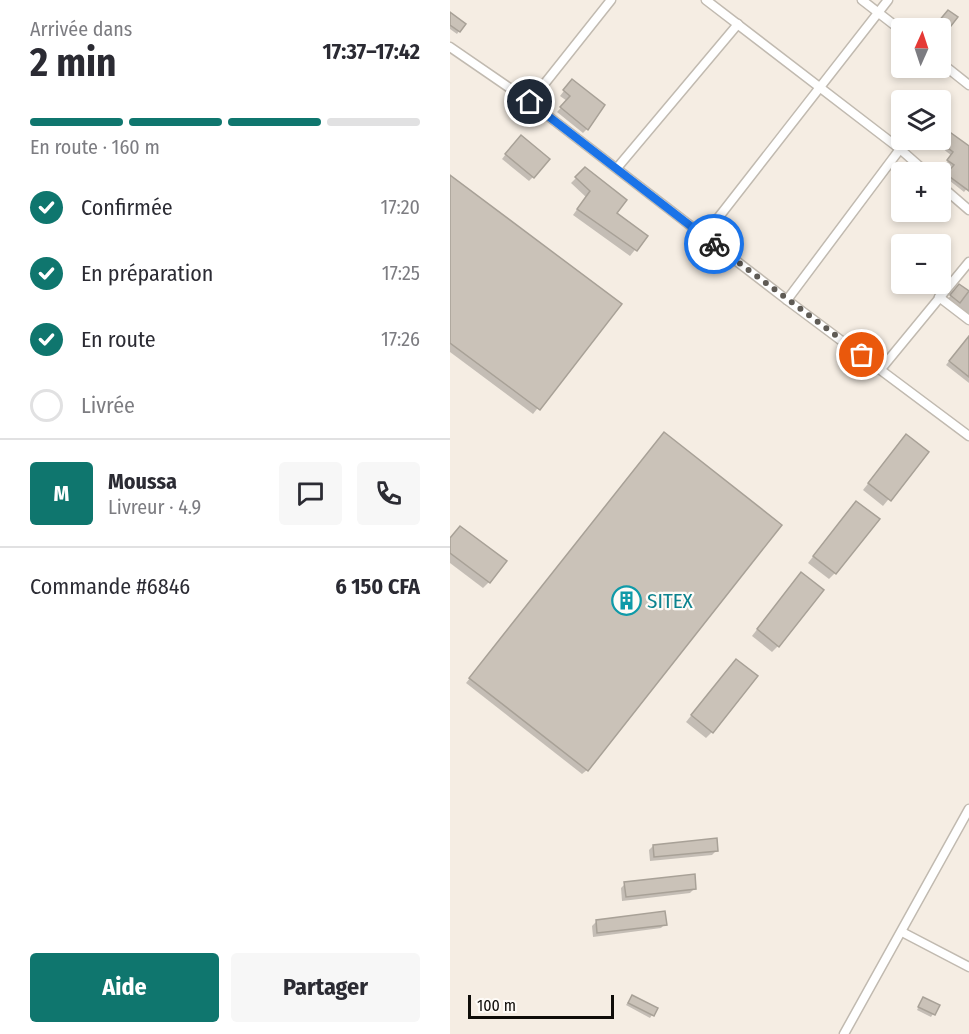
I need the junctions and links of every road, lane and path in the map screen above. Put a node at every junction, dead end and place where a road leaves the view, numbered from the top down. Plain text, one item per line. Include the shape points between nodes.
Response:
1 (611, 0) edge
2 (706, 0) edge
3 (862, 0) edge
4 (888, 0) edge
5 (878, 12) junction
6 (891, 22) edge
7 (738, 24) junction
8 (450, 47) edge
9 (951, 70) edge
10 (969, 84) edge
11 (819, 87) junction
12 (530, 102) junction
13 (891, 142) edge
14 (899, 150) edge
15 (901, 150) edge
16 (915, 162) edge
17 (617, 168) junction
18 (951, 194) edge
19 (969, 210) edge
20 (704, 236) junction
21 (969, 262) edge
22 (939, 297) junction
23 (787, 300) junction
24 (969, 320) edge
25 (881, 369) junction
26 (969, 436) edge
27 (969, 809) edge
28 (902, 932) junction
29 (969, 967) edge
30 (844, 1034) edge

1 - 12 street
2 - 7 street
3 - 5 street
4 - 5 street
5 - 6 street
5 - 11 street
7 - 11 street
7 - 17 street
8 - 12 street
9 - 10 street
11 - 13 street
11 - 20 street
12 - 17 street
14 - 23 street
15 - 16 street
17 - 20 street
18 - 19 street
20 - 23 street
21 - 22 street
22 - 24 street
22 - 25 street
23 - 25 street
25 - 26 street
27 - 28 street
28 - 29 street
28 - 30 street

